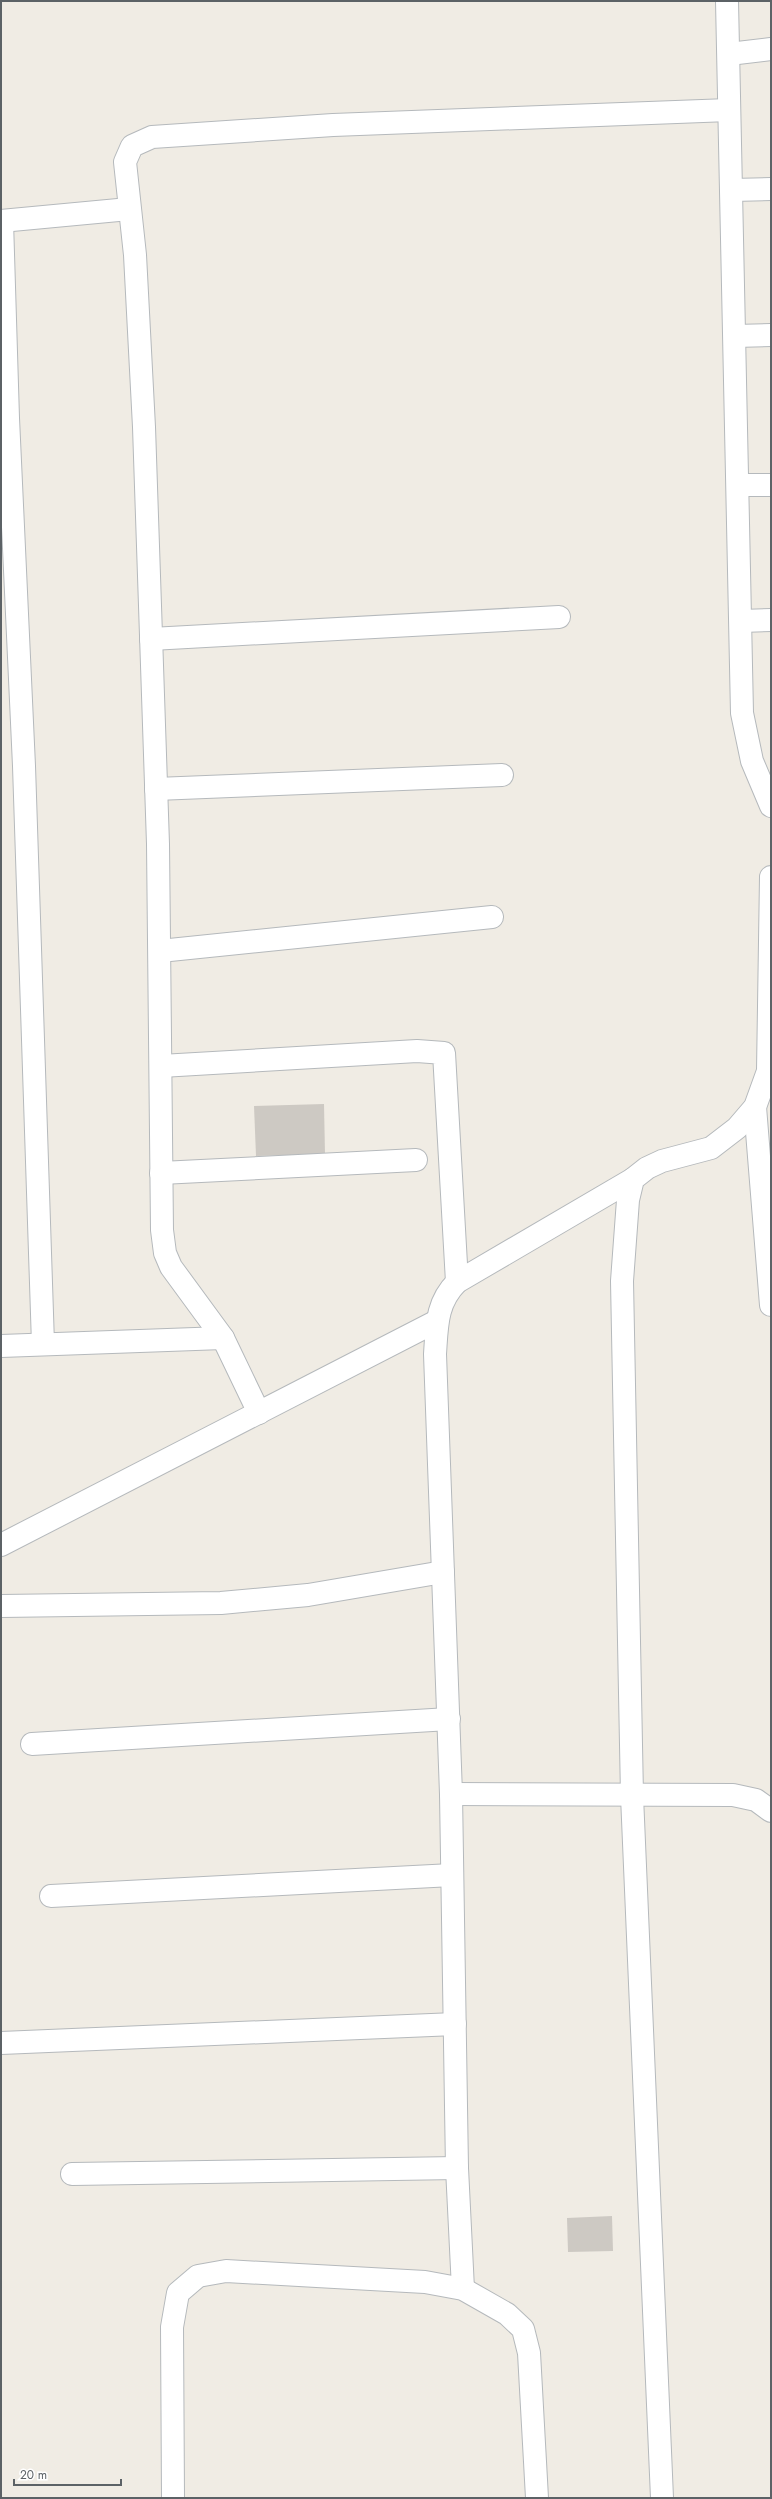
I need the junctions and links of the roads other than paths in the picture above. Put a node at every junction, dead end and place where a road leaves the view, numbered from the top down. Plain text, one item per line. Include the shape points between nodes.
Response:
1 (727, 1) edge
2 (771, 49) edge
3 (728, 54) junction
4 (729, 110) junction
5 (771, 189) edge
6 (732, 190) junction
7 (129, 209) junction
8 (2, 221) edge
9 (771, 335) edge
10 (735, 336) junction
11 (738, 485) junction
12 (771, 485) edge
13 (559, 617) dead end
14 (771, 620) edge
15 (741, 621) junction
16 (151, 639) junction
17 (502, 775) dead end
18 (156, 789) junction
19 (771, 806) edge
20 (771, 877) edge
21 (770, 913) edge
22 (492, 917) dead end
23 (160, 951) junction
24 (161, 1066) junction
25 (755, 1107) junction
26 (416, 1160) dead end
27 (162, 1173) junction
28 (634, 1179) junction
29 (457, 1282) junction
30 (771, 1305) edge
31 (437, 1321) junction
32 (223, 1338) junction
33 (43, 1344) junction
34 (1, 1346) edge
35 (259, 1413) junction
36 (1, 1545) edge
37 (443, 1572) junction
38 (1, 1606) edge
39 (449, 1719) junction
40 (32, 1744) dead end
41 (451, 1794) junction
42 (632, 1796) junction
43 (771, 1811) edge
44 (452, 1875) junction
45 (51, 1896) dead end
46 (455, 2024) junction
47 (1, 2043) edge
48 (457, 2168) junction
49 (72, 2174) dead end
50 (463, 2289) junction
51 (173, 2498) edge
52 (537, 2498) edge
53 (662, 2498) edge

1 - 3 street
2 - 3 street
3 - 4 street
4 - 6 street
4 - 7 street via 333,126 152,137 132,146 125,162
5 - 6 street
6 - 10 street
7 - 8 street
7 - 16 street via 135,256 144,427
8 - 33 street
9 - 10 street
10 - 11 street
11 - 12 street
11 - 15 street
13 - 16 street
14 - 15 street
15 - 19 street via 742,714 752,761
16 - 18 street
17 - 18 street
18 - 23 street
20 - 21 street
21 - 25 street via 768,1071
22 - 23 street
23 - 24 street
24 - 27 street
24 - 29 street via 416,1051 444,1053
25 - 28 street via 737,1128 711,1148 662,1161 647,1168
25 - 30 street
26 - 27 street
27 - 32 street via 162,1230 171,1267
28 - 29 street
28 - 42 street via 628,1200 622,1281
29 - 31 street via 446,1293
31 - 35 street
31 - 37 street via 435,1354
32 - 33 street
32 - 35 street
33 - 34 street
35 - 36 street
37 - 38 street via 308,1595 221,1603
37 - 39 street
39 - 40 street
39 - 41 street
41 - 42 street
41 - 44 street
42 - 43 street via 733,1795 756,1800
42 - 53 street
44 - 45 street
44 - 46 street
46 - 47 street
46 - 48 street
48 - 49 street
48 - 50 street
50 - 51 street via 425,2282 226,2271 198,2276 178,2293 172,2327
50 - 52 street via 507,2314 523,2329 529,2353

